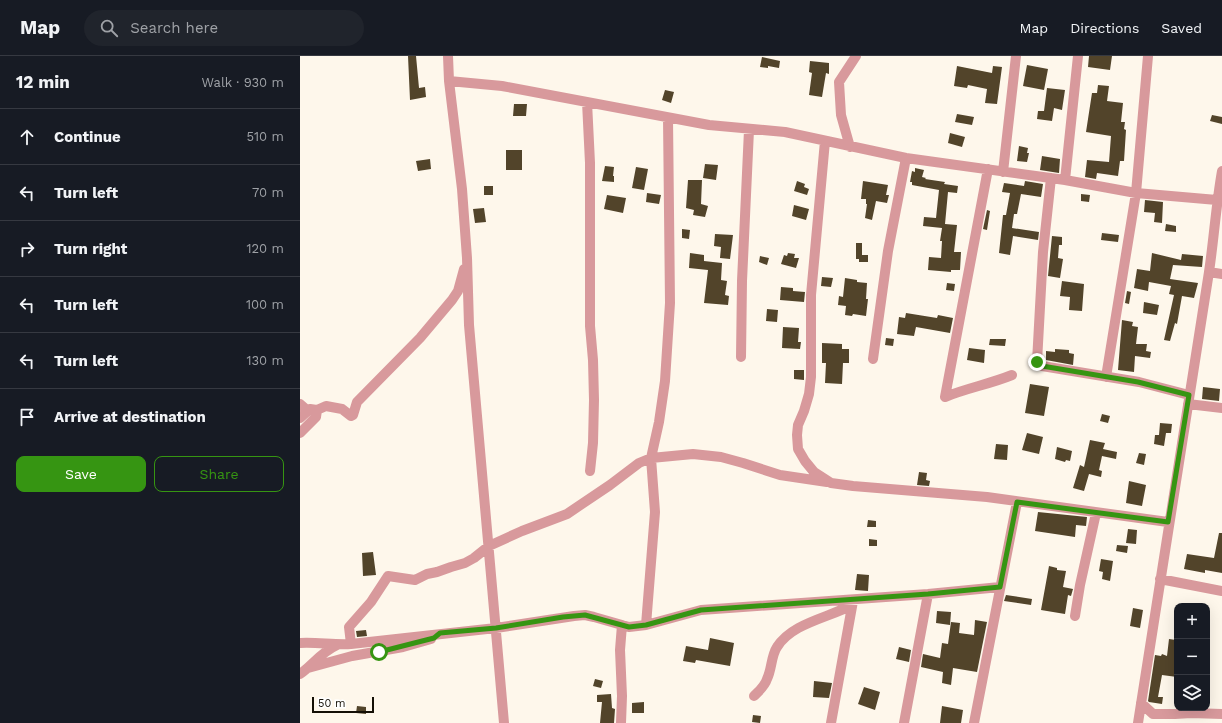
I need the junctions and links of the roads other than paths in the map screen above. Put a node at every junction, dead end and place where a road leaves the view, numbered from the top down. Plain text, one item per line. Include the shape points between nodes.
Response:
1 (448, 56) edge
2 (856, 56) edge
3 (1016, 56) edge
4 (1078, 56) edge
5 (1148, 56) edge
6 (449, 81) junction
7 (587, 102) junction
8 (668, 118) junction
9 (749, 130) junction
10 (824, 142) junction
11 (850, 146) junction
12 (906, 158) junction
13 (988, 169) junction
14 (1222, 171) edge
15 (1003, 172) junction
16 (1051, 178) junction
17 (1065, 180) junction
18 (1136, 193) junction
19 (1217, 200) junction
20 (467, 258) junction
21 (1209, 272) junction
22 (1222, 274) edge
23 (741, 357) dead end
24 (873, 358) dead end
25 (1012, 375) dead end
26 (1106, 377) junction
27 (1189, 399) junction
28 (1222, 408) edge
29 (306, 411) edge
30 (300, 433) edge
31 (651, 458) junction
32 (590, 472) dead end
33 (831, 483) junction
34 (1017, 502) junction
35 (1096, 513) junction
36 (1168, 522) junction
37 (489, 546) junction
38 (1160, 578) junction
39 (1000, 587) junction
40 (1222, 591) edge
41 (928, 594) junction
42 (852, 602) junction
43 (1075, 616) dead end
44 (622, 625) junction
45 (646, 625) junction
46 (496, 628) junction
47 (440, 633) junction
48 (300, 643) edge
49 (351, 644) junction
50 (337, 645) junction
51 (304, 671) edge
52 (754, 696) dead end
53 (1141, 703) junction
54 (1222, 714) edge
55 (504, 723) edge
56 (621, 723) edge
57 (831, 723) edge
58 (904, 723) edge
59 (974, 723) edge
60 (1138, 723) edge

1 - 6 street
2 - 11 street via 839,82 841,115
3 - 15 street
4 - 17 street
5 - 18 street
6 - 7 street via 502,86
6 - 20 street via 462,189
7 - 8 street
7 - 32 street via 590,163 590,326 594,400
8 - 9 street
8 - 31 street via 670,303 665,381
9 - 10 street via 785,132
9 - 23 street
10 - 11 street
10 - 33 street via 811,295 812,377 797,435 798,449 804,461 814,472
11 - 12 street
12 - 13 street
12 - 24 street via 888,252
13 - 15 street
13 - 25 street via 945,397
14 - 19 street
15 - 16 street
16 - 17 street
16 - 26 street via 1043,252 1037,360 1042,366
17 - 18 street
18 - 19 street
18 - 26 street
19 - 21 street
20 - 29 street via 458,291 452,300 420,338 357,402 353,415 348,415 342,409 326,406
20 - 37 street via 469,325
21 - 22 street
21 - 27 street
26 - 27 street via 1138,382
27 - 28 street
27 - 36 street
29 - 30 street via 316,417
31 - 33 street via 693,454 721,457 780,475
31 - 37 street via 638,462 610,486 567,514
31 - 45 street via 656,512
33 - 34 street
34 - 35 street
34 - 39 street
35 - 36 street
35 - 43 street
36 - 38 street
37 - 46 street
37 - 49 street via 465,563 415,580 388,576 371,602 348,627
38 - 40 street
38 - 53 street
39 - 41 street
39 - 59 street
41 - 42 street
41 - 58 street
42 - 45 street via 701,610
42 - 52 street via 840,612 804,625 783,639 776,648 767,680
42 - 57 street
44 - 45 street
44 - 46 street via 585,615
44 - 56 street
46 - 47 street
46 - 55 street
47 - 49 street
47 - 51 street via 434,638 403,647 352,656
48 - 50 street
49 - 50 street
50 - 51 street via 327,650
53 - 54 street via 1153,714
53 - 60 street

